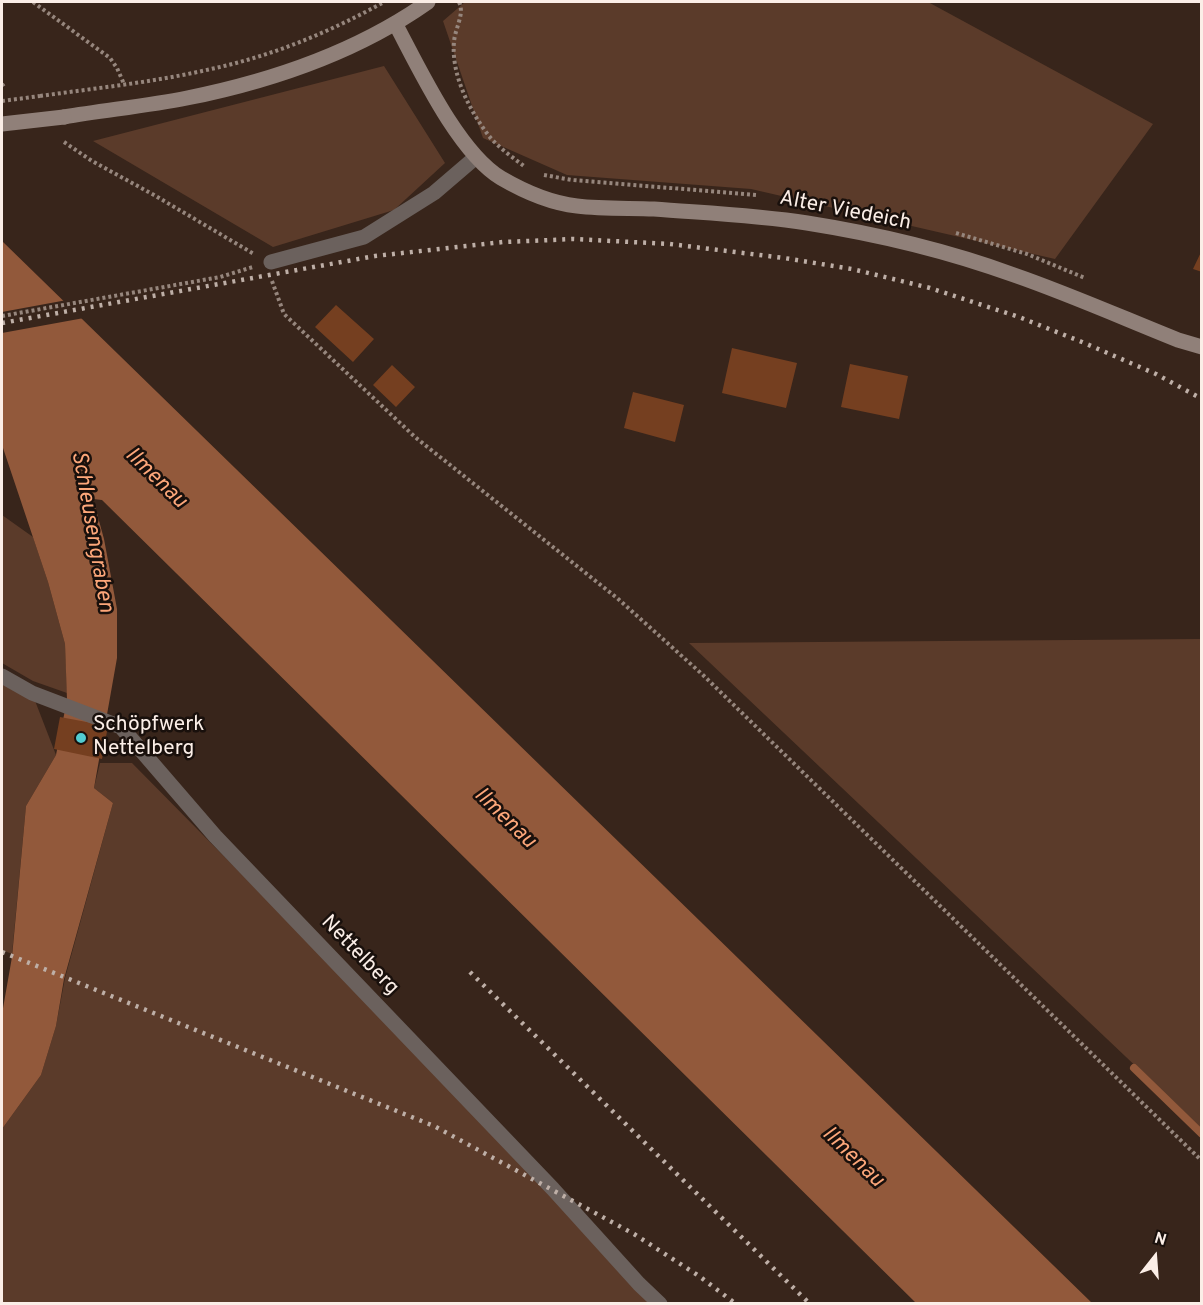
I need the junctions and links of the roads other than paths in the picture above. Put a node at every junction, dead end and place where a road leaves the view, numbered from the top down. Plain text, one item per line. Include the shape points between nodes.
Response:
1 (428, 2) edge
2 (395, 23) junction
3 (2, 124) edge
4 (476, 157) junction
5 (271, 262) road end
6 (1202, 347) edge
7 (2, 676) edge
8 (660, 1304) edge

1 - 2 street
2 - 3 street, bridge via 315,62 239,86 186,98
2 - 4 street, Alter Viedeich via 458,134
4 - 5 street via 434,193 364,237
4 - 6 street, Alter Viedeich via 499,177 559,203 807,223 923,249 1030,280
7 - 8 street, Nettelberg via 32,693 121,727 215,836

